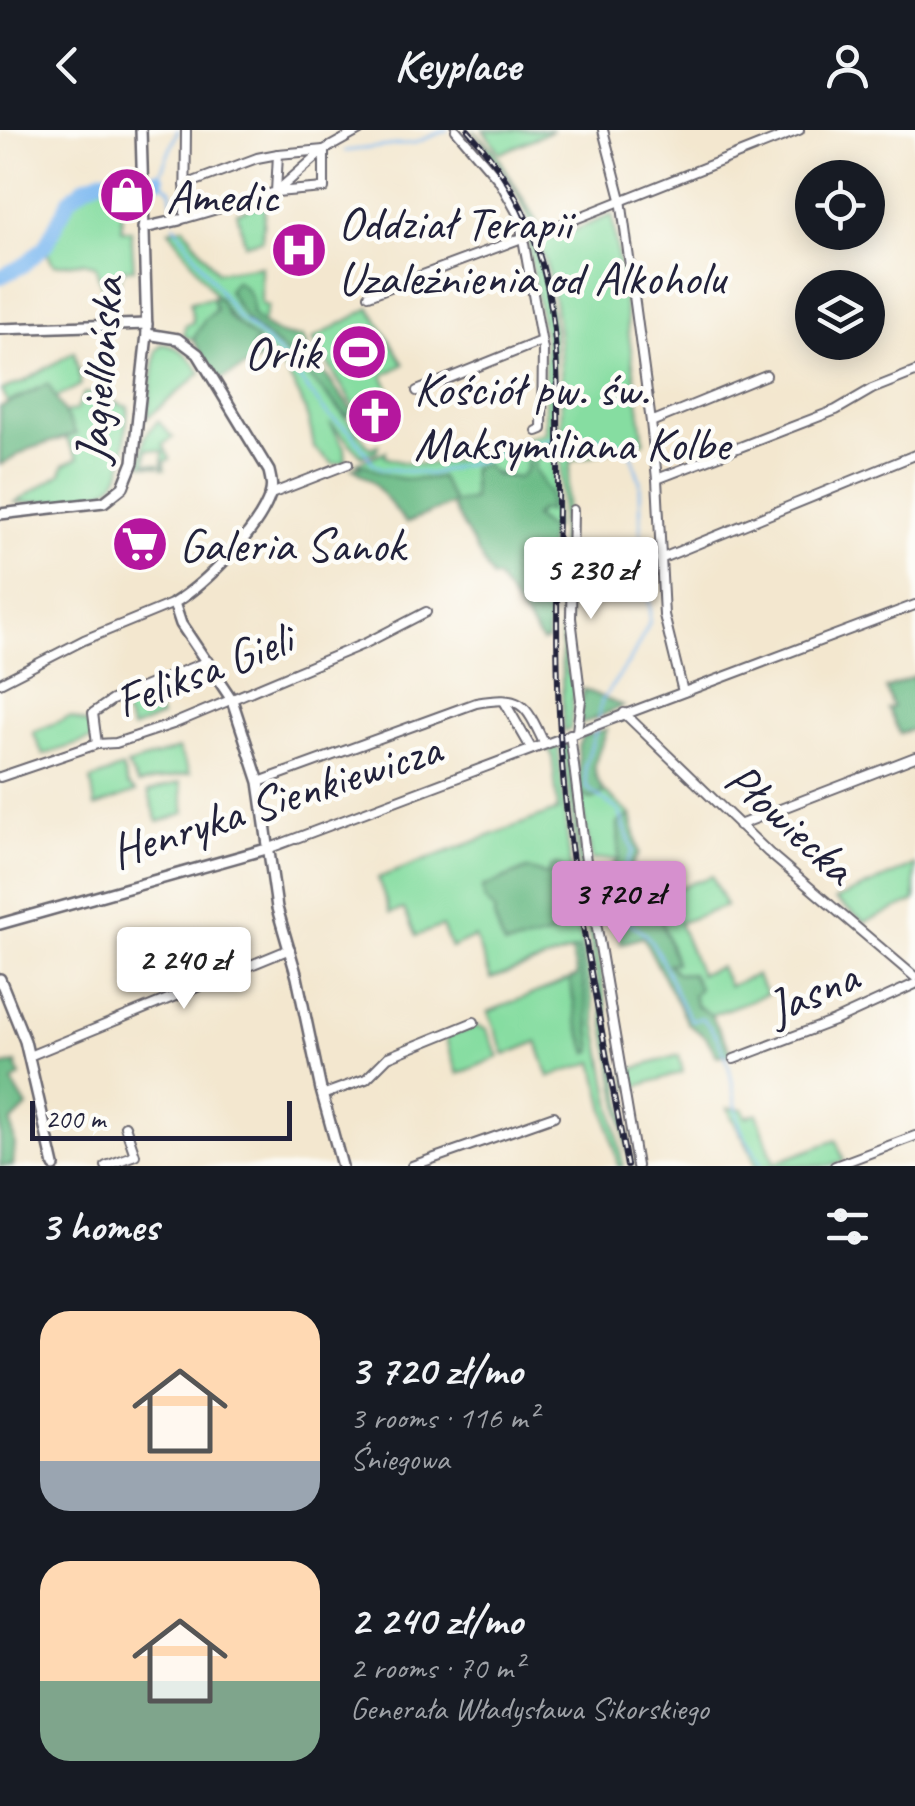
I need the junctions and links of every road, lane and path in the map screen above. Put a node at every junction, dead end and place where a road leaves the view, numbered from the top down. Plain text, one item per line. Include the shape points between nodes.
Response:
1 (141, 130) edge
2 (186, 130) edge
3 (360, 130) edge
4 (456, 130) edge
5 (603, 130) edge
6 (799, 130) edge
7 (324, 150) junction
8 (278, 154) junction
9 (185, 185) junction
10 (276, 192) junction
11 (621, 199) junction
12 (182, 219) junction
13 (556, 227) dead end
14 (142, 228) junction
15 (522, 238) junction
16 (369, 294) dead end
17 (0, 329) edge
18 (147, 329) junction
19 (541, 341) junction
20 (915, 372) edge
21 (766, 376) dead end
22 (417, 391) dead end
23 (651, 422) junction
24 (537, 431) dead end
25 (915, 456) edge
26 (348, 464) dead end
27 (657, 479) junction
28 (271, 494) junction
29 (573, 510) dead end
30 (0, 514) edge
31 (660, 559) junction
32 (174, 603) junction
33 (915, 605) edge
34 (426, 612) dead end
35 (208, 661) junction
36 (0, 683) edge
37 (683, 692) junction
38 (232, 700) junction
39 (504, 701) junction
40 (624, 713) junction
41 (577, 732) junction
42 (544, 743) junction
43 (97, 744) junction
44 (530, 748) junction
45 (915, 757) edge
46 (0, 777) edge
47 (259, 782) junction
48 (739, 824) junction
49 (270, 848) junction
50 (0, 924) edge
51 (290, 949) junction
52 (0, 980) edge
53 (915, 980) edge
54 (474, 1022) dead end
55 (29, 1056) junction
56 (734, 1059) dead end
57 (322, 1095) junction
58 (554, 1116) dead end
59 (126, 1126) dead end
60 (915, 1136) edge
61 (54, 1166) edge
62 (106, 1166) edge
63 (342, 1166) edge
64 (412, 1166) edge
65 (637, 1166) edge
66 (835, 1166) edge

1 - 14 street, Jagiellońska
2 - 9 street
3 - 7 street
4 - 15 street via 508,195
5 - 11 street
6 - 11 street
7 - 8 street
7 - 10 street
7 - 10 street via 324,188
8 - 9 street
8 - 10 street
9 - 12 street
10 - 12 street
11 - 13 street
11 - 23 street
12 - 14 street
14 - 18 street, Jagiellońska
15 - 16 street
15 - 19 street
17 - 18 street
18 - 28 street via 198,354 269,471
18 - 30 street, Jagiellońska via 132,462 116,496 94,505
19 - 22 street
19 - 24 street
20 - 27 street
21 - 23 street
23 - 27 street
25 - 31 street
26 - 28 street
27 - 31 street
28 - 32 street via 233,552
29 - 41 street
31 - 37 street via 664,615
32 - 35 street
32 - 36 street
33 - 37 street, Henryka Sienkiewicza
34 - 38 street, Feliksa Gieli
35 - 38 street
35 - 43 street via 93,713
37 - 40 street, Henryka Sienkiewicza
38 - 43 street, Feliksa Gieli via 138,737
38 - 47 street
39 - 42 street via 527,709
39 - 44 street
39 - 47 street via 476,703
40 - 41 street, Henryka Sienkiewicza
40 - 48 street, Płowiecka
41 - 42 street, Henryka Sienkiewicza
41 - 65 street via 588,870
42 - 44 street, Henryka Sienkiewicza
43 - 46 street, Feliksa Gieli
44 - 49 street, Henryka Sienkiewicza
45 - 48 street
47 - 49 street
48 - 53 street, Płowiecka
49 - 50 street, Henryka Sienkiewicza
49 - 51 street
51 - 55 street
51 - 57 street
52 - 55 street
53 - 56 street, Jasna via 834,1021
54 - 57 street via 388,1057 366,1078
55 - 61 street
57 - 63 street
58 - 64 street
59 - 62 street via 135,1155
60 - 66 street

